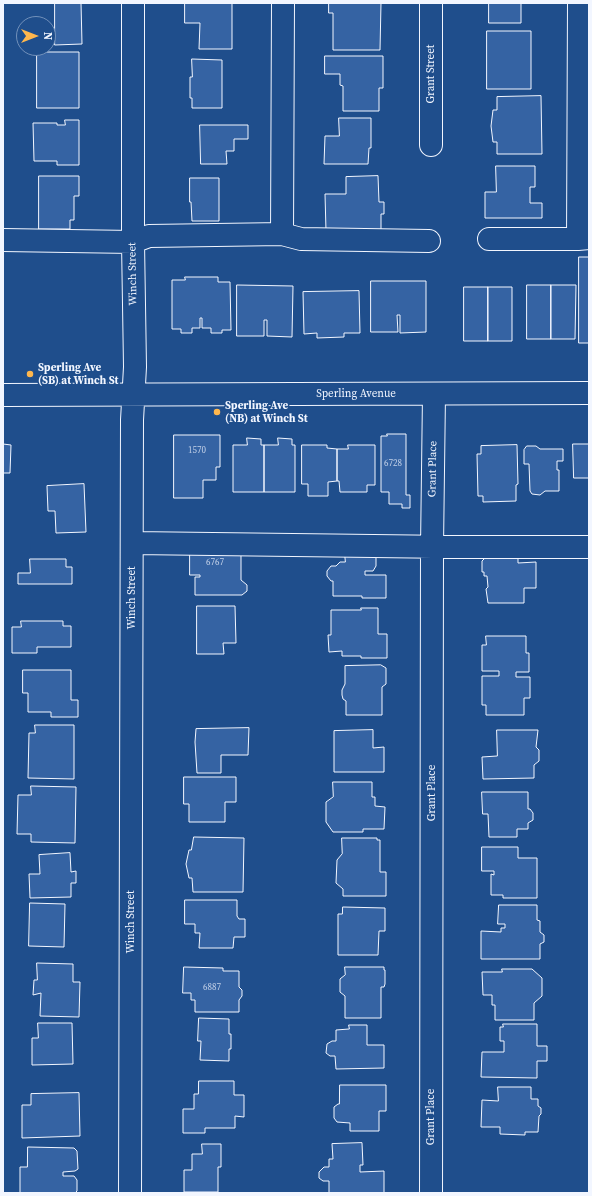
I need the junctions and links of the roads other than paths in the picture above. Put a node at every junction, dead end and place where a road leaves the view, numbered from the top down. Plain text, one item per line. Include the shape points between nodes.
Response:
1 (133, 3) edge
2 (283, 3) edge
3 (431, 3) edge
4 (579, 3) edge
5 (431, 145) dead end
6 (282, 234) junction
7 (584, 238) edge
8 (489, 239) dead end
9 (3, 240) edge
10 (429, 241) dead end
11 (133, 242) junction
12 (589, 393) edge
13 (133, 394) junction
14 (434, 394) junction
15 (3, 395) edge
16 (133, 543) junction
17 (432, 547) junction
18 (589, 547) edge
19 (130, 1193) edge
20 (431, 1193) edge

1 - 11 street, Winch Street
2 - 6 street
3 - 5 street, Grant Street
4 - 7 street
6 - 10 street via 301,238
6 - 11 street via 149,236
7 - 8 street
9 - 11 street
11 - 13 street, Winch Street
12 - 14 street, Sperling Avenue
13 - 14 street, Sperling Avenue
13 - 15 street, Sperling Avenue
13 - 16 street, Winch Street
14 - 17 street, Grant Place
16 - 17 street
16 - 19 street, Winch Street
17 - 18 street
17 - 20 street, Grant Place

